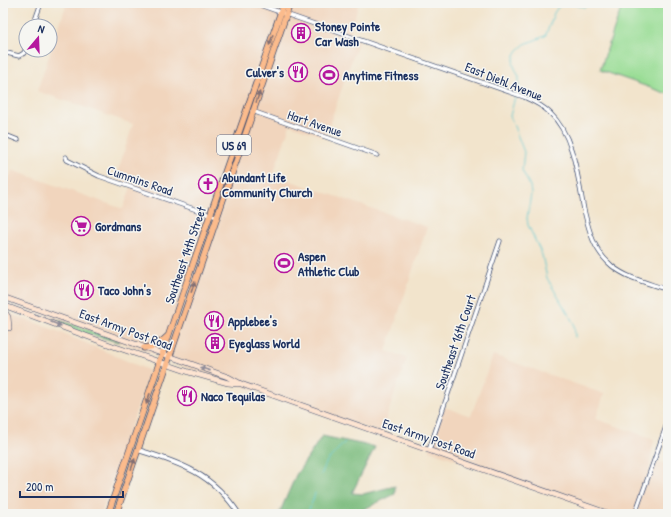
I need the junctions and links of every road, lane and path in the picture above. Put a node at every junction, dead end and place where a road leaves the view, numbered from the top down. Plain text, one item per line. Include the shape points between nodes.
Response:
1 (41, 3) edge
2 (254, 3) edge
3 (284, 3) edge
4 (290, 3) edge
5 (283, 14) junction
6 (36, 18) edge
7 (3, 52) edge
8 (18, 56) edge
9 (247, 110) junction
10 (253, 112) junction
11 (3, 134) edge
12 (18, 140) dead end
13 (377, 155) dead end
14 (66, 157) dead end
15 (210, 214) junction
16 (217, 217) junction
17 (500, 241) dead end
18 (668, 290) edge
19 (3, 297) edge
20 (3, 305) edge
21 (3, 309) edge
22 (9, 328) dead end
23 (170, 332) junction
24 (144, 348) junction
25 (163, 354) junction
26 (170, 357) junction
27 (160, 362) junction
28 (167, 365) junction
29 (241, 384) junction
30 (668, 421) edge
31 (138, 450) junction
32 (430, 450) junction
33 (108, 514) edge
34 (116, 514) edge
35 (239, 514) edge
36 (610, 514) edge
37 (635, 514) edge

1 - 6 street
2 - 5 street, East Diehl Avenue
3 - 5 main road, Southeast 14th Street / US 69
4 - 5 main road, Southeast 14th Street / US 69
5 -> 9 main road, Southeast 14th Street / US 69
10 -> 5 main road, Southeast 14th Street / US 69
5 - 18 street, East Diehl Avenue via 524,97 546,109 558,121 569,145 588,229 598,249 624,274
7 - 8 street
9 - 10 street, Hart Avenue
9 - 15 main road, Southeast 14th Street / US 69
10 - 13 street, Hart Avenue
10 - 16 main road, Southeast 14th Street / US 69
11 - 12 street
14 - 15 street, Cummins Road via 67,160 99,176
15 - 16 street, Cummins Road
15 - 23 main road, Southeast 14th Street / US 69
26 -> 16 main road, Southeast 14th Street / US 69
17 - 32 street, Southeast 16th Court
19 - 24 main road, East Army Post Road
20 -> 27 main road, East Army Post Road
21 - 22 main road via 8,317
23 - 24 main road via 163,342
23 - 25 main road, Southeast 14th Street / US 69
24 - 25 main road, East Army Post Road
25 - 26 main road, East Army Post Road
25 - 27 main road, Southeast 14th Street / US 69
26 - 28 main road, Southeast 14th Street / US 69
29 -> 26 main road, East Army Post Road
27 - 28 main road, East Army Post Road
27 -> 33 main road, Southeast 14th Street / US 69
28 - 29 main road, East Army Post Road via 228,383
28 - 31 main road, Southeast 14th Street / US 69
29 - 32 main road, East Army Post Road
30 - 37 street
34 -> 31 main road, Southeast 14th Street / US 69
31 - 35 street via 194,471 216,487
32 - 36 main road, East Army Post Road

